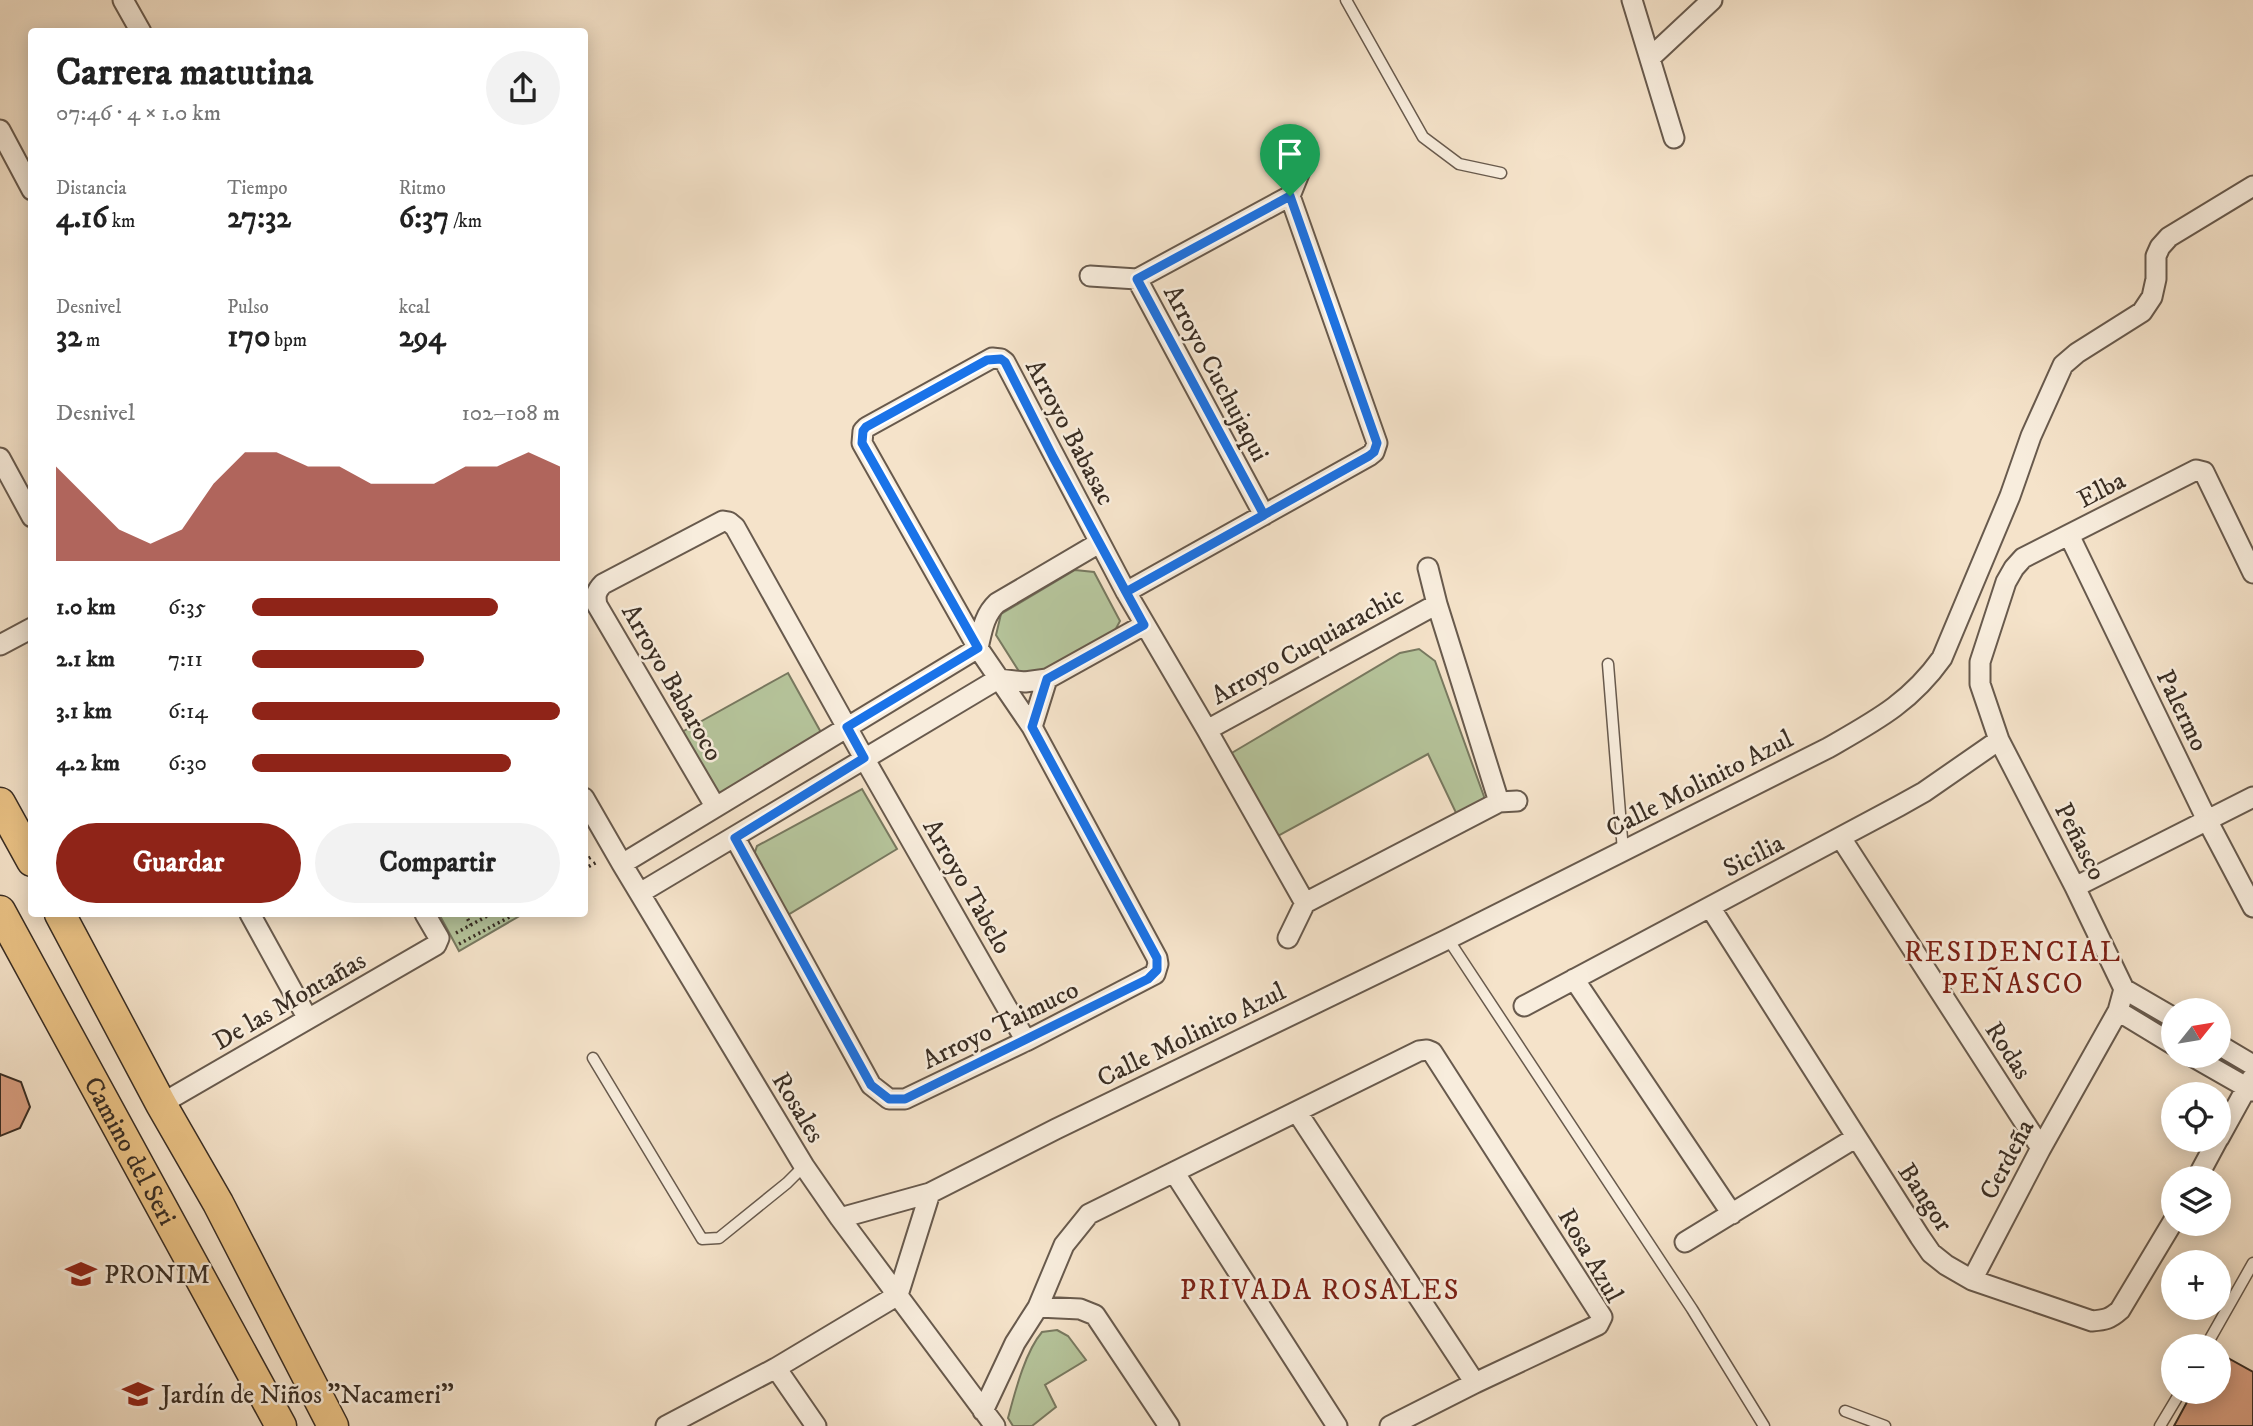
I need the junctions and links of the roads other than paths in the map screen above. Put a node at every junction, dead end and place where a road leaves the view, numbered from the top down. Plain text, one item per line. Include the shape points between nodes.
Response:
1 (123, 0) edge
2 (1346, 0) edge
3 (1632, 0) edge
4 (1713, 0) edge
5 (139, 28) edge
6 (1650, 58) junction
7 (0, 130) edge
8 (1674, 138) dead end
9 (1307, 154) dead end
10 (1501, 173) dead end
11 (28, 182) edge
12 (2253, 186) edge
13 (1290, 196) junction
14 (1090, 276) dead end
15 (1137, 279) junction
16 (0, 458) edge
17 (28, 510) edge
18 (1264, 515) junction
19 (2069, 535) junction
20 (1099, 542) junction
21 (1427, 568) dead end
22 (2253, 573) edge
23 (1126, 592) junction
24 (1437, 604) junction
25 (1144, 625) junction
26 (28, 630) edge
27 (0, 645) edge
28 (978, 648) junction
29 (1980, 662) joint
30 (1608, 664) dead end
31 (998, 679) junction
32 (1047, 679) junction
33 (847, 727) junction
34 (1032, 727) junction
35 (1207, 730) junction
36 (1999, 740) junction
37 (864, 758) junction
38 (2253, 797) edge
39 (0, 803) edge
40 (588, 805) edge
41 (715, 806) junction
42 (2207, 820) junction
43 (735, 838) junction
44 (1841, 838) junction
45 (1623, 851) junction
46 (28, 854) edge
47 (622, 864) junction
48 (2075, 887) junction
49 (640, 893) junction
50 (1305, 903) junction
51 (1710, 906) junction
52 (2253, 907) edge
53 (62, 917) edge
54 (252, 917) edge
55 (427, 917) edge
56 (3, 924) edge
57 (1288, 938) dead end
58 (1448, 939) junction
59 (1574, 979) junction
60 (2124, 989) junction
61 (1524, 1006) dead end
62 (2161, 1010) edge
63 (2118, 1011) junction
64 (308, 1019) junction
65 (2161, 1037) edge
66 (1026, 1041) junction
67 (2231, 1052) edge
68 (593, 1058) dead end
69 (2253, 1065) edge
70 (2216, 1068) edge
71 (2251, 1085) edge
72 (161, 1104) junction
73 (1297, 1112) junction
74 (2231, 1119) edge
75 (1855, 1138) junction
76 (2041, 1148) junction
77 (804, 1166) junction
78 (1174, 1172) junction
79 (930, 1193) junction
80 (1732, 1214) junction
81 (840, 1217) junction
82 (2164, 1236) edge
83 (1685, 1242) dead end
84 (2253, 1263) edge
85 (1972, 1280) junction
86 (898, 1295) junction
87 (1038, 1307) junction
88 (2213, 1334) edge
89 (776, 1368) junction
90 (251, 1375) junction
91 (1475, 1383) junction
92 (2173, 1404) edge
93 (1846, 1411) dead end
94 (989, 1418) edge
95 (270, 1426) edge
96 (281, 1426) edge
97 (333, 1426) edge
98 (666, 1426) edge
99 (816, 1426) edge
100 (1169, 1426) edge
101 (1337, 1426) edge
102 (1390, 1426) edge
103 (1764, 1426) edge
104 (1885, 1426) edge
105 (2160, 1426) edge

1 - 5 street
2 - 10 lane via 1423,137 1459,164
3 - 6 street
4 - 6 street
6 - 8 street
7 - 11 street
9 - 13 street
12 - 45 street, Calle Molinito Azul via 2169,237 2156,256 2152,297 2142,312 2063,366 1953,633 1926,681 1874,722 1828,748
13 - 15 street, Arroyo Cuchujaqui
13 - 18 street via 1377,443 1369,456
14 - 15 street
15 - 18 street, Arroyo Cuchujaqui
16 - 17 street
18 - 23 street
19 - 22 street, Elba via 2200,469
19 - 29 street, Elba via 2022,558 2014,568
19 - 42 street, Palermo
20 - 23 street, Arroyo Babasac
20 - 28 street via 989,610
20 - 28 street, Arroyo Babasac via 1001,359 987,360 866,427 862,443
21 - 24 street
23 - 25 street, Arroyo Cuquiarachic
24 - 35 street, Arroyo Cuquiarachic
24 - 50 street, Arroyo Cuquiarachic via 1508,801
25 - 32 street
25 - 35 street, Arroyo Cuquiarachic
26 - 27 street
28 - 31 street, Arroyo Taimuco
28 - 33 street
29 - 36 street, Peñasco via 1980,684
30 - 45 lane
31 - 32 street
31 - 34 street, Arroyo Taimuco
31 - 37 street
32 - 34 street
33 - 37 street, Arroyo Tabelo
33 - 41 street
33 - 41 street, Arroyo Babaroco via 729,523 716,524 603,584 597,590 597,605
34 - 66 street, Arroyo Taimuco via 1158,964 1148,979
35 - 50 street, Arroyo Cuquiarachic
36 - 44 street, Sicilia via 1924,792
36 - 48 street, Peñasco
37 - 43 street
37 - 66 street, Arroyo Tabelo
38 - 42 street
39 - 46 main road
40 - 47 street, Rosales
41 - 47 street
42 - 48 street
42 - 52 street, Palermo
43 - 49 street
43 - 66 street, Arroyo Taimuco via 880,1094 905,1099
44 - 51 street, Sicilia
44 - 76 street, Rodas
45 - 58 street, Calle Molinito Azul
47 - 49 street, Rosales
48 - 60 street, Peñasco
49 - 77 street, Rosales
50 - 57 street
51 - 59 street, Sicilia
51 - 75 street, Bangor
53 - 72 main road, Camino del Seri
54 - 64 street
55 - 64 street, De las Montañas via 447,941
56 - 90 main road, Camino del Seri
58 - 79 street, Calle Molinito Azul
58 - 103 lane
59 - 61 street, Sicilia
59 - 80 street
60 - 62 street
60 - 63 street, Cerdeña
63 - 65 street
63 - 76 street, Cerdeña
64 - 72 street, De las Montañas
67 - 69 street
68 - 77 lane via 702,1239 719,1238
70 - 71 street
71 - 74 street
72 - 97 main road, Camino del Seri via 218,1203
73 - 78 street
73 - 91 street
73 - 91 street, Rosa Azul via 1419,1051 1432,1052 1602,1317 1598,1325
75 - 80 street
75 - 85 street, Bangor via 1931,1253
76 - 85 street, Cerdeña
77 - 81 street, Rosales
78 - 87 street via 1089,1214 1064,1245
78 - 101 street
79 - 81 street, Calle Molinito Azul
79 - 86 street
80 - 83 street
81 - 86 street, Rosales
82 - 85 street, Bangor via 2111,1319 2092,1321
84 - 88 lane
86 - 89 street
86 - 94 street, Rosales
87 - 94 street via 1015,1343
87 - 100 street via 1080,1309 1095,1315
89 - 98 street
89 - 99 street
90 - 95 main road
90 - 96 main road, Camino del Seri
91 - 102 street, Rosa Azul
92 - 105 lane
93 - 104 lane

